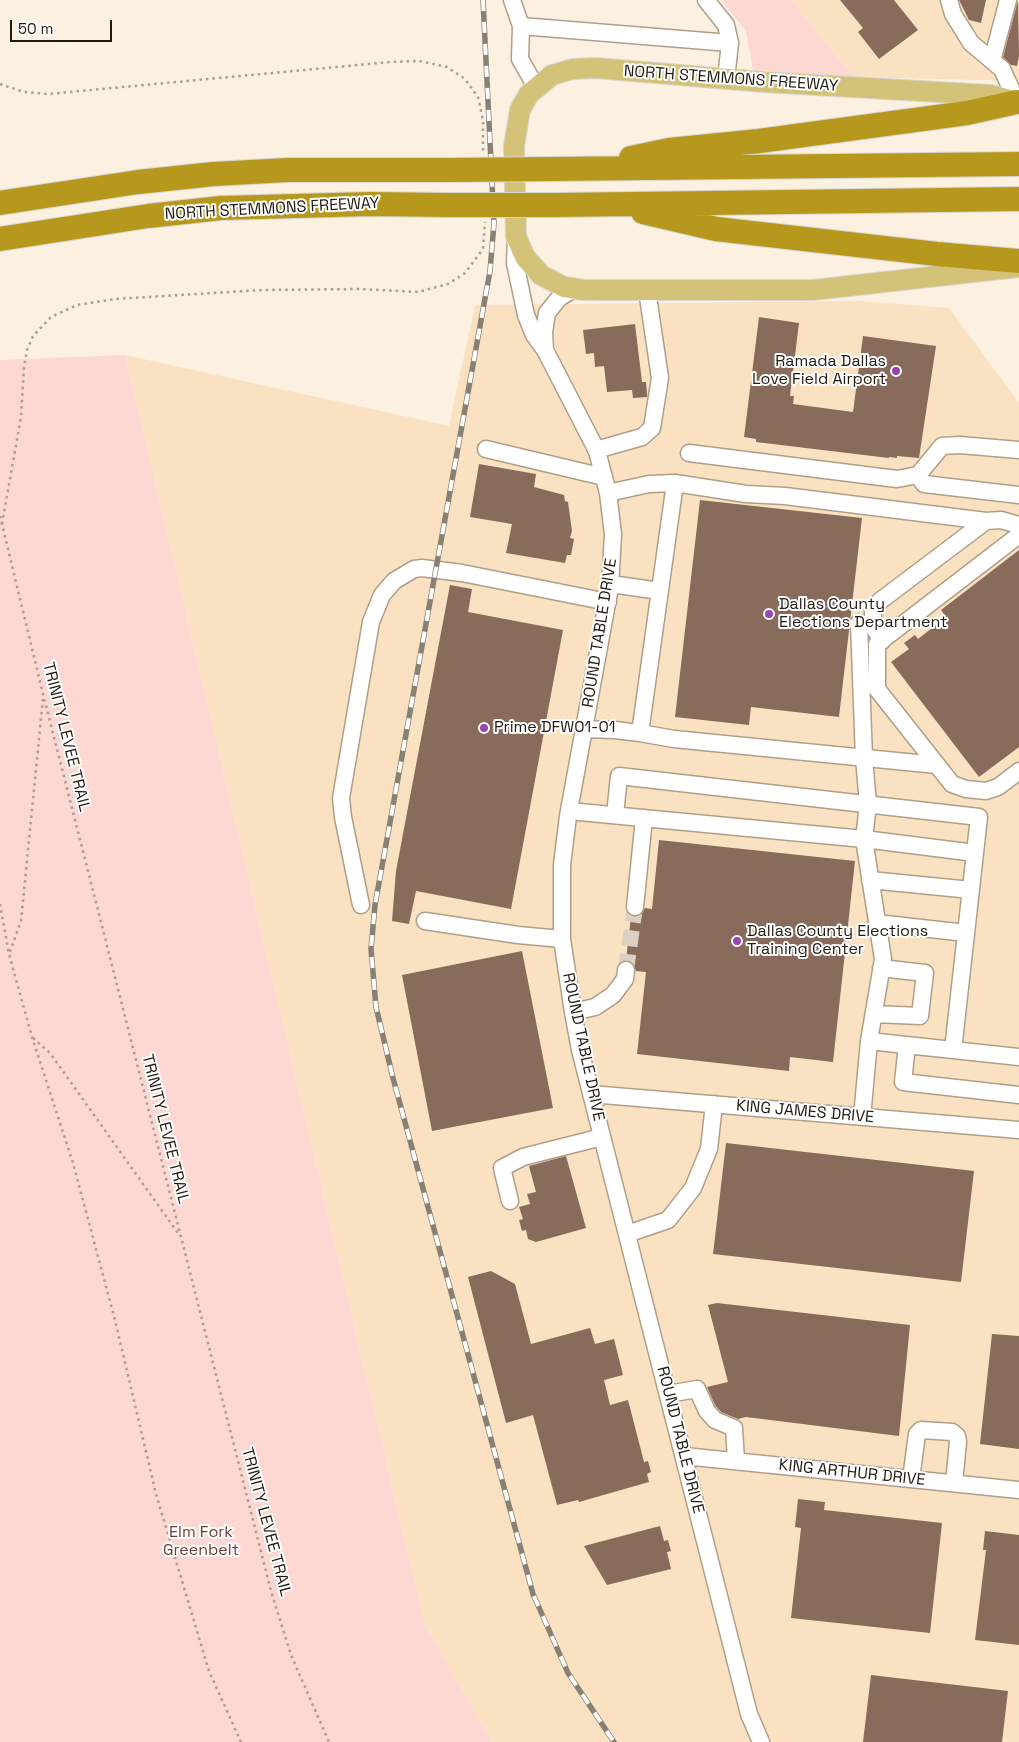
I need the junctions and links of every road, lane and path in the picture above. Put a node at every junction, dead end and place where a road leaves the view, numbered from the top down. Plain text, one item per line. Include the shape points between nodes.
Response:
1 (512, 0) edge
2 (706, 0) edge
3 (949, 0) edge
4 (1008, 0) edge
5 (521, 26) junction
6 (730, 43) junction
7 (1005, 68) edge
8 (726, 79) junction
9 (536, 87) junction
10 (1019, 101) edge
11 (1019, 164) edge
12 (565, 169) junction
13 (1019, 199) edge
14 (0, 203) edge
15 (607, 204) junction
16 (516, 236) junction
17 (0, 239) edge
18 (1019, 261) edge
19 (1019, 268) edge
20 (574, 289) junction
21 (647, 290) junction
22 (545, 350) junction
23 (486, 449) dead end
24 (596, 450) junction
25 (1019, 450) edge
26 (689, 452) dead end
27 (918, 475) junction
28 (604, 477) junction
29 (675, 483) junction
30 (608, 493) junction
31 (1019, 495) edge
32 (0, 516) edge
33 (986, 520) junction
34 (1019, 525) edge
35 (1019, 535) edge
36 (611, 584) junction
37 (660, 591) junction
38 (608, 602) junction
39 (860, 624) dead end
40 (882, 641) junction
41 (43, 694) junction
42 (584, 730) junction
43 (640, 733) junction
44 (864, 758) junction
45 (937, 765) junction
46 (1019, 771) edge
47 (868, 804) junction
48 (569, 811) junction
49 (615, 816) junction
50 (644, 818) junction
51 (864, 840) junction
52 (975, 853) junction
53 (870, 880) junction
54 (971, 890) junction
55 (0, 904) edge
56 (361, 905) dead end
57 (635, 907) tunnel mouth
58 (425, 921) dead end
59 (877, 923) junction
60 (966, 933) junction
61 (562, 939) junction
62 (9, 954) junction
63 (881, 968) junction
64 (626, 970) tunnel mouth
65 (573, 1012) junction
66 (874, 1014) junction
67 (32, 1037) junction
68 (869, 1041) junction
69 (907, 1045) junction
70 (953, 1050) junction
71 (1019, 1057) edge
72 (591, 1094) junction
73 (1019, 1095) edge
74 (714, 1104) junction
75 (862, 1117) junction
76 (1019, 1130) edge
77 (602, 1137) junction
78 (510, 1201) dead end
79 (627, 1234) junction
80 (182, 1238) junction
81 (668, 1394) junction
82 (684, 1456) junction
83 (736, 1461) junction
84 (911, 1479) junction
85 (954, 1483) junction
86 (1019, 1490) edge
87 (241, 1742) edge
88 (328, 1742) edge
89 (761, 1742) edge

1 - 5 street
2 - 6 street via 726,25
3 - 7 street via 953,14 971,43
4 - 7 street
5 - 6 street
5 - 9 street via 520,59
6 - 8 street
7 - 10 street
8 - 9 main road, NORTH STEMMONS FREEWAY via 583,68 552,75
8 - 10 main road, NORTH STEMMONS FREEWAY via 990,95
9 - 16 main road, NORTH STEMMONS FREEWAY via 520,110 515,135
10 - 12 highway via 957,114 669,150
11 - 12 highway
12 - 14 highway, bridge via 288,170 214,174
13 - 15 highway, NORTH STEMMONS FREEWAY
15 - 17 highway, NORTH STEMMONS FREEWAY, bridge via 351,204 221,208
15 - 18 highway via 716,229
16 - 20 main road, NORTH STEMMONS FREEWAY via 525,257 541,275
16 - 22 street, ROUND TABLE DRIVE via 515,263 522,298 534,335
19 - 21 main road, NORTH STEMMONS FREEWAY via 822,289
20 - 21 main road, NORTH STEMMONS FREEWAY
20 - 22 street, ROUND TABLE DRIVE via 559,298 547,313
21 - 24 street via 660,378 652,428 642,436
22 - 24 street, ROUND TABLE DRIVE
23 - 28 street
24 - 28 street, ROUND TABLE DRIVE
25 - 27 street via 942,446
26 - 27 street via 897,479
27 - 31 street via 924,484
28 - 30 street, ROUND TABLE DRIVE
29 - 30 street via 649,484
29 - 33 street via 746,494
29 - 37 street
30 - 36 street, ROUND TABLE DRIVE via 613,534
32 - 41 path, TRINITY LEVEE TRAIL
33 - 34 street
33 - 40 street via 880,601 873,611 872,626
35 - 40 street
36 - 37 street
36 - 38 street, ROUND TABLE DRIVE
37 - 43 street
38 - 42 street, ROUND TABLE DRIVE
38 - 56 street via 422,568 394,580 382,595 371,622 341,798
39 - 44 street
40 - 45 street via 877,644 878,689
41 - 62 path via 21,921
41 - 80 path, TRINITY LEVEE TRAIL
42 - 43 street
42 - 48 street, ROUND TABLE DRIVE
43 - 44 street
44 - 45 street
44 - 47 street
45 - 46 street via 952,784 966,790 986,791 998,787
47 - 49 street via 619,776
47 - 51 street
47 - 52 street via 979,817
48 - 49 street
48 - 61 street, ROUND TABLE DRIVE via 562,865
49 - 50 street
50 - 51 street
50 - 57 street
51 - 52 street
51 - 53 street
52 - 54 street
53 - 54 street
53 - 59 street
54 - 60 street
55 - 62 path
58 - 61 street via 518,936
59 - 60 street
59 - 63 street
60 - 70 street
61 - 65 street, ROUND TABLE DRIVE
62 - 67 path
63 - 66 street
63 - 66 street via 925,973 920,1016
64 - 65 street via 625,979 613,995 595,1006
65 - 72 street, ROUND TABLE DRIVE
66 - 68 street
67 - 80 path via 50,1054
67 - 87 path via 73,1162 156,1494 209,1671
68 - 69 street
68 - 75 street
69 - 70 street
69 - 73 street via 902,1082
70 - 71 street
72 - 74 street, KING JAMES DRIVE
72 - 77 street, ROUND TABLE DRIVE
74 - 75 street, KING JAMES DRIVE
74 - 79 street via 709,1149 693,1188 668,1220
75 - 76 street, KING JAMES DRIVE
77 - 78 street via 523,1158 502,1168
77 - 79 street, ROUND TABLE DRIVE
79 - 81 street, ROUND TABLE DRIVE
80 - 88 path, TRINITY LEVEE TRAIL via 271,1591 291,1655
81 - 82 street, ROUND TABLE DRIVE
81 - 83 street via 697,1389 715,1420 734,1428
82 - 83 street, KING ARTHUR DRIVE
82 - 89 street, ROUND TABLE DRIVE via 749,1714
83 - 84 street, KING ARTHUR DRIVE
84 - 85 street, KING ARTHUR DRIVE
84 - 85 street via 917,1434 921,1430 952,1432 958,1442
85 - 86 street, KING ARTHUR DRIVE

